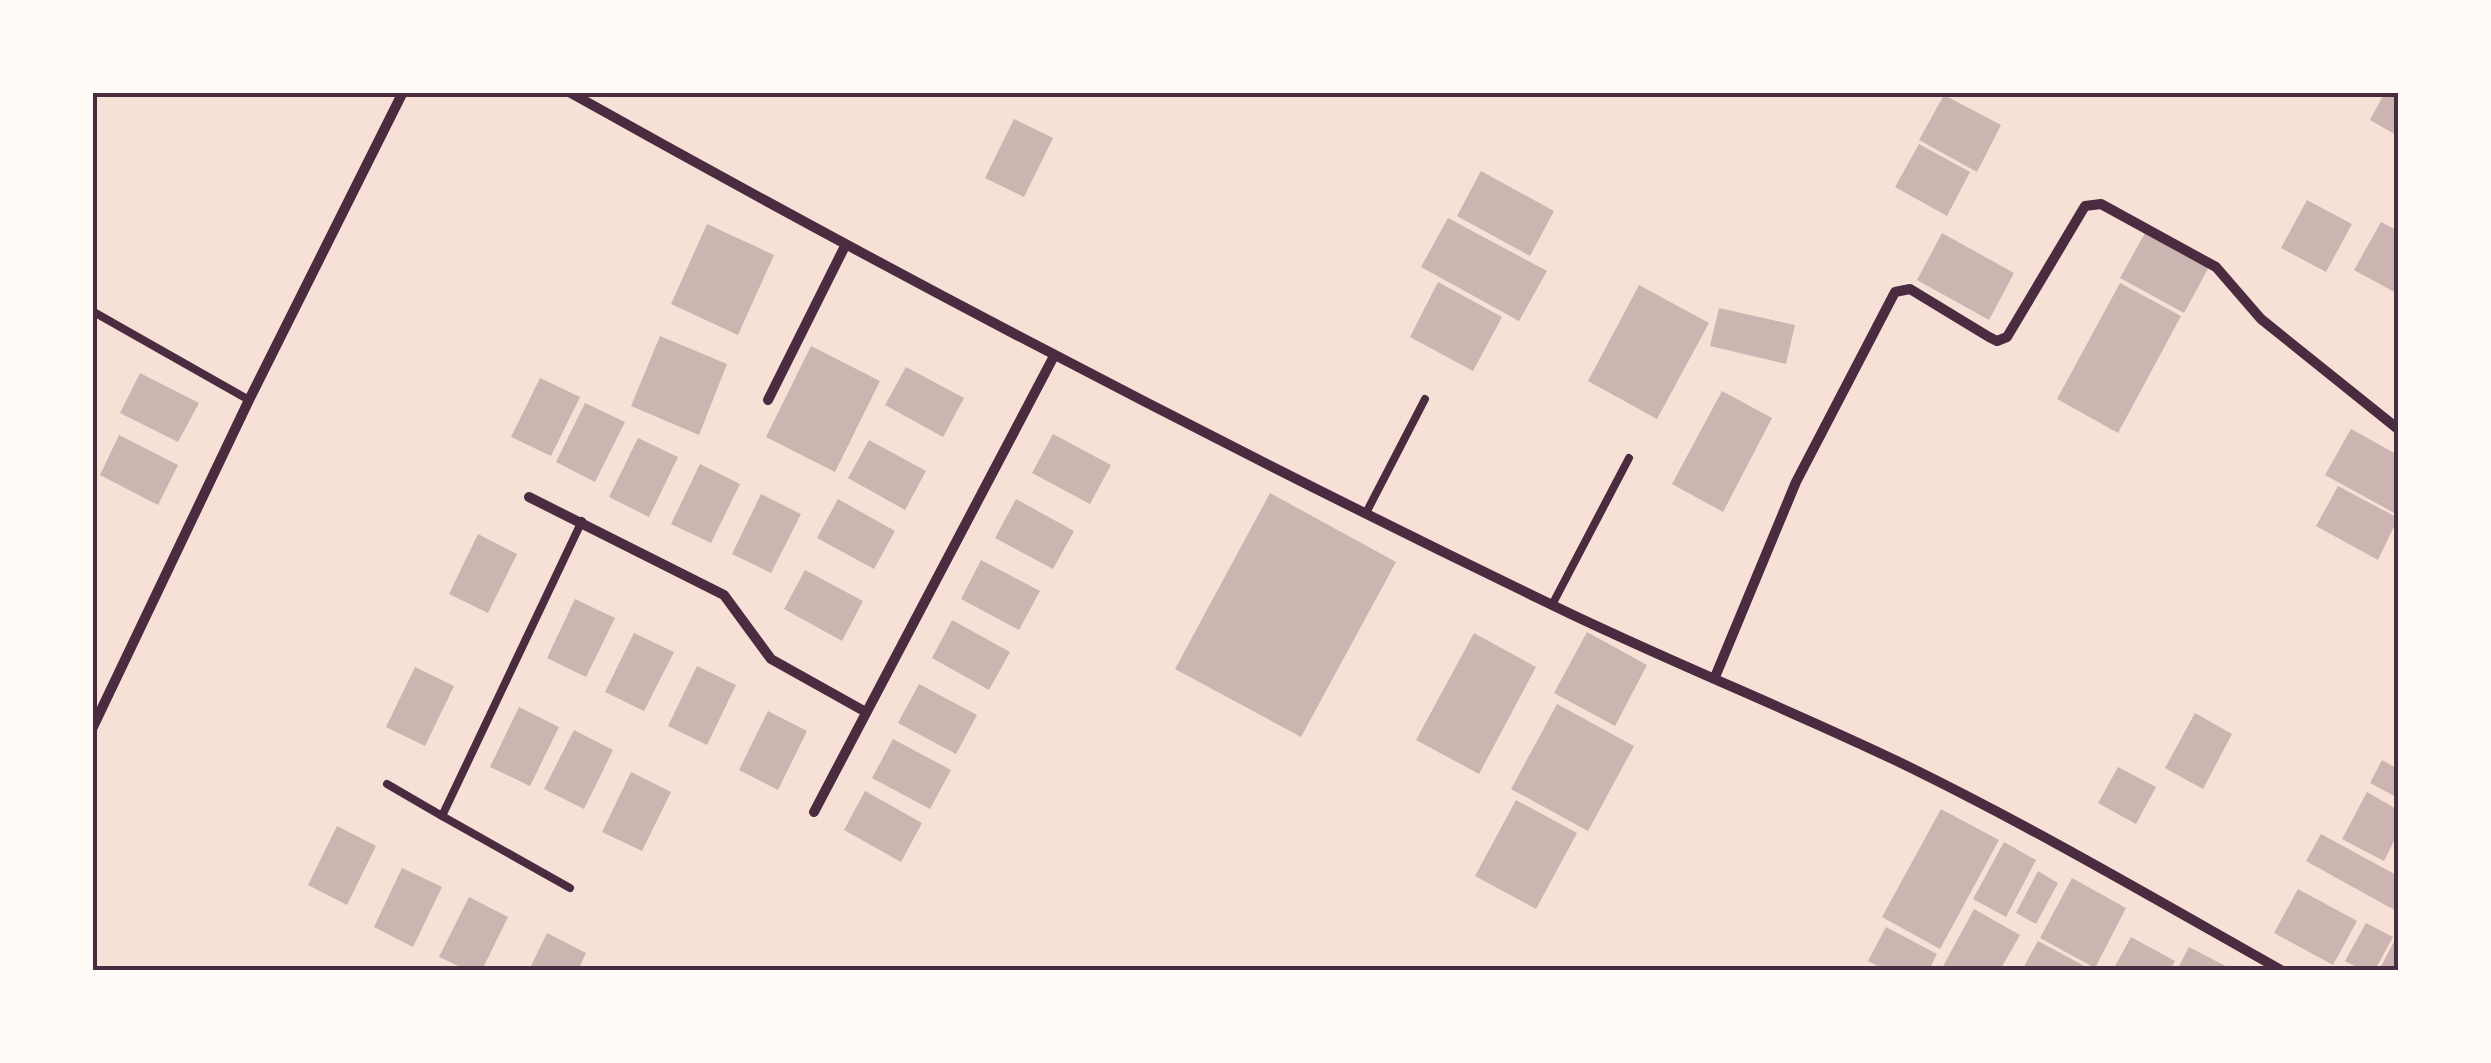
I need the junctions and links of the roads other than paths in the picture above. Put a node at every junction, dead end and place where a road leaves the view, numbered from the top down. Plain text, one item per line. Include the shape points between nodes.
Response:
1 (403, 92) edge
2 (569, 92) edge
3 (845, 246) junction
4 (92, 311) edge
5 (1054, 356) junction
6 (1425, 399) dead end
7 (249, 400) junction
8 (768, 400) dead end
9 (2398, 430) edge
10 (1628, 458) dead end
11 (529, 497) dead end
12 (1366, 513) junction
13 (582, 521) junction
14 (1552, 605) junction
15 (1715, 677) junction
16 (864, 711) junction
17 (92, 729) edge
18 (387, 784) dead end
19 (814, 812) dead end
20 (442, 816) junction
21 (570, 888) dead end
22 (2281, 970) edge

1 - 7 street
2 - 3 street
3 - 5 street
3 - 8 street
4 - 7 lane
5 - 12 street
5 - 16 street
6 - 12 lane
7 - 17 street
9 - 15 street via 2262,319 2194,252 2101,204 2085,206 2007,337 1997,341 1910,289 1896,292 1796,482
10 - 14 lane
11 - 13 street
12 - 14 street
13 - 16 street via 724,596 770,659
13 - 20 lane
14 - 15 street
15 - 22 street via 1983,804
16 - 19 street
18 - 20 lane
20 - 21 lane

